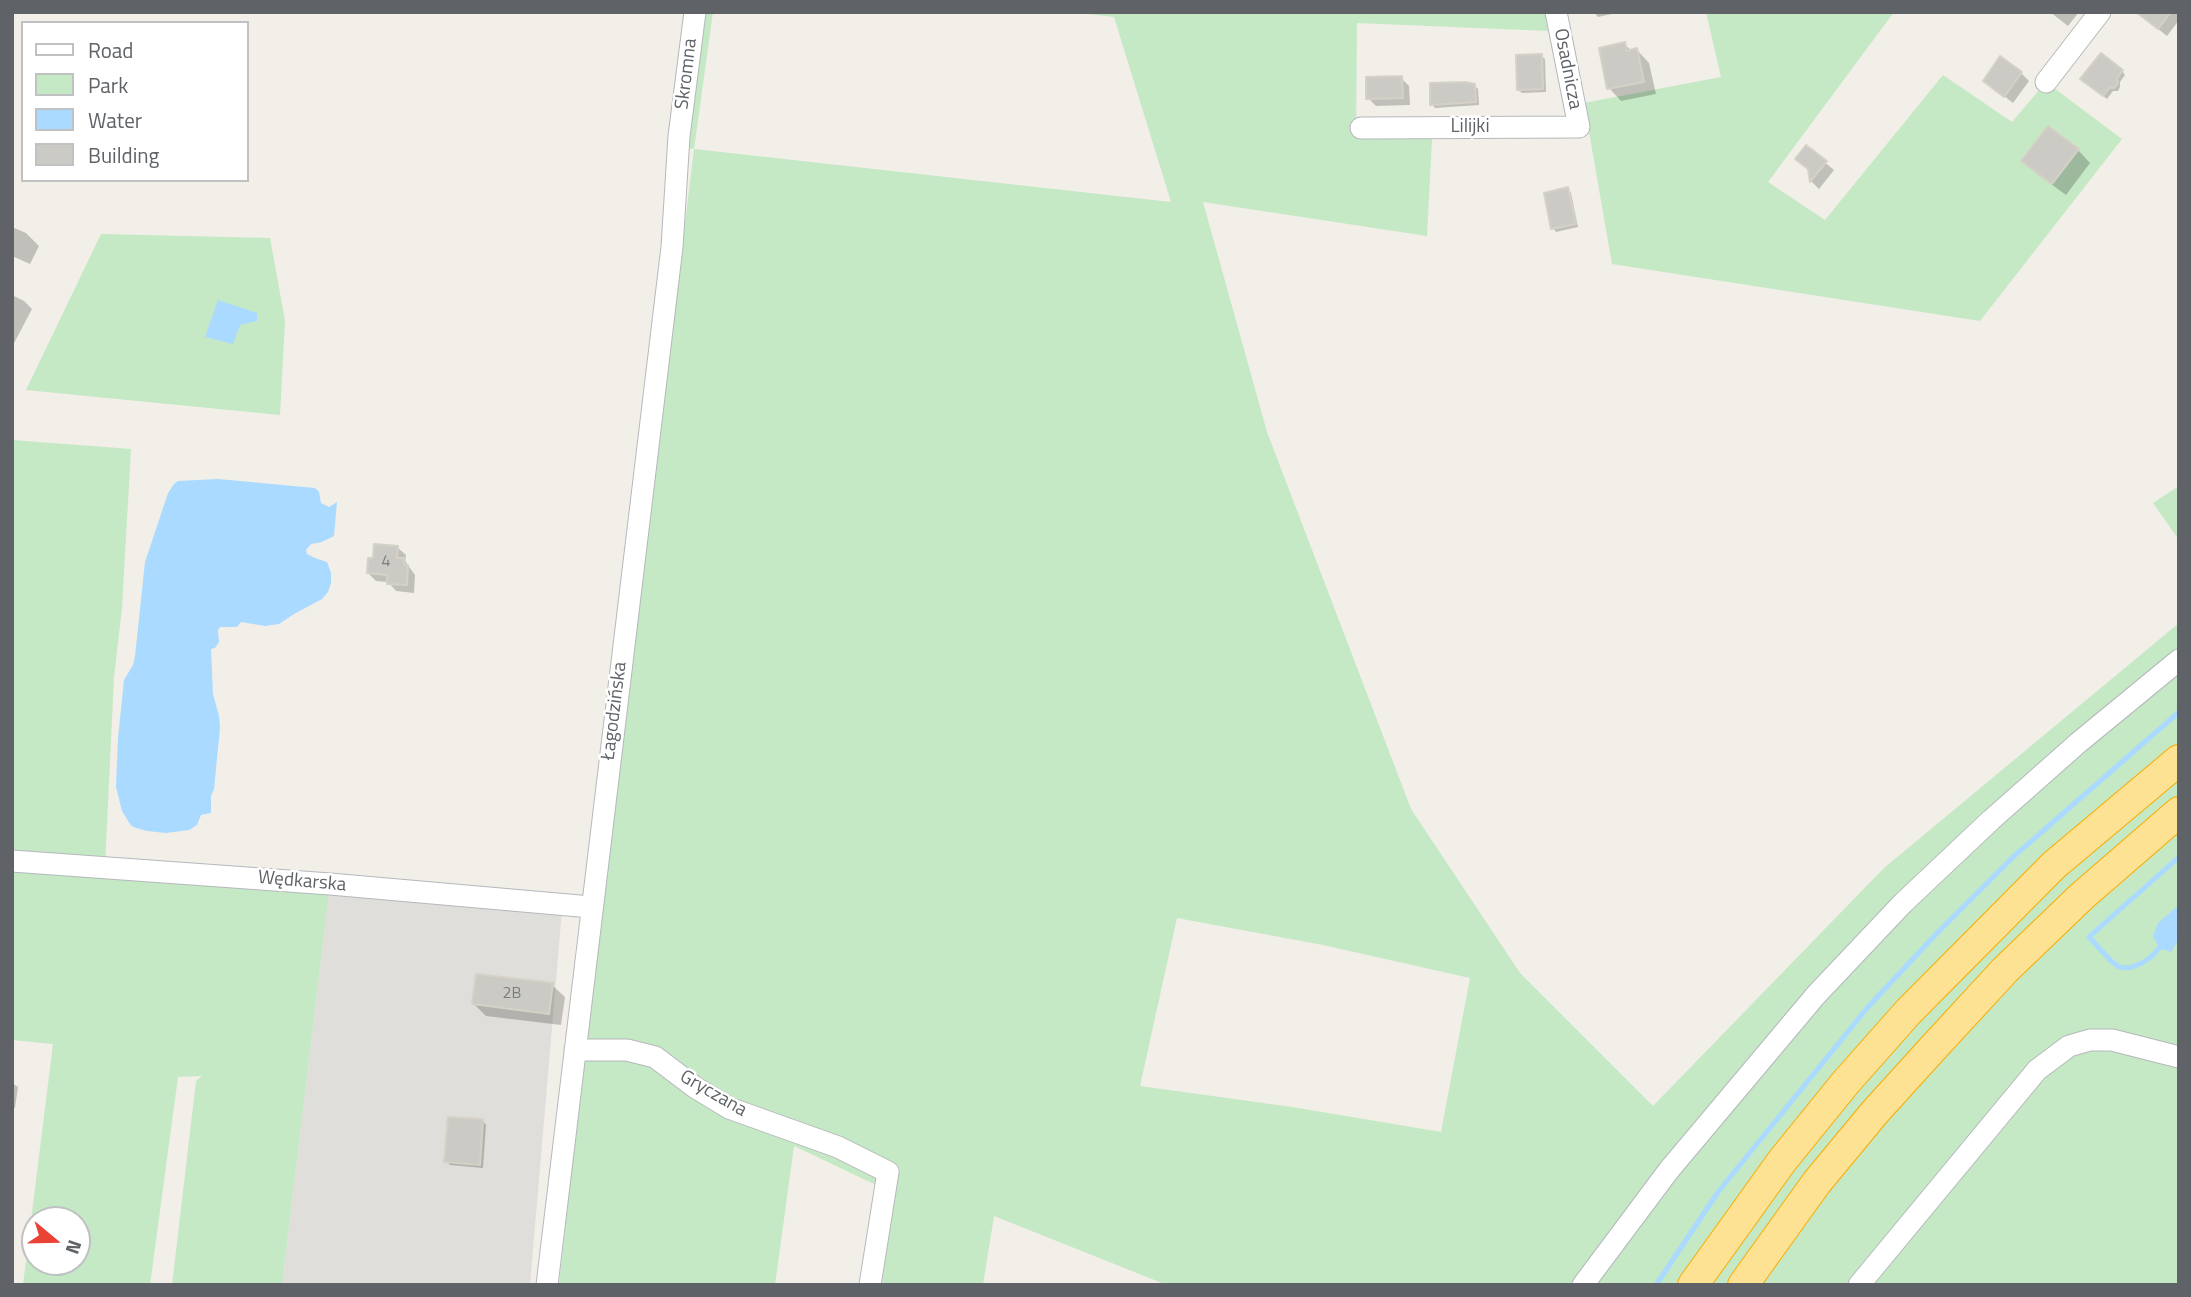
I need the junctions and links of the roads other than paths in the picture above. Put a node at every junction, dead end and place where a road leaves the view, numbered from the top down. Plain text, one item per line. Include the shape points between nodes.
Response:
1 (695, 12) edge
2 (1556, 12) edge
3 (2100, 12) edge
4 (2046, 82) dead end
5 (1579, 127) joint
6 (1362, 128) dead end
7 (680, 136) joint
8 (2179, 660) edge
9 (2179, 760) edge
10 (2179, 812) edge
11 (12, 861) edge
12 (592, 907) junction
13 (575, 1050) junction
14 (2179, 1057) edge
15 (547, 1285) edge
16 (870, 1285) edge
17 (1583, 1285) edge
18 (1693, 1285) edge
19 (1743, 1285) edge
20 (1859, 1285) edge

1 - 7 street, Skromna
2 - 5 street, Osadnicza
3 - 4 street
5 - 6 street, Lilijki
7 - 12 street, Łagodzińska via 672,247
8 - 17 street via 2078,743 1903,903 1816,995 1669,1170
9 - 18 highway via 2054,865 1909,1011 1782,1161
10 - 19 highway via 2082,896 1934,1047 1817,1182
11 - 12 street, Wędkarska
12 - 13 street, Łagodzińska
13 - 15 street, Łagodzińska
13 - 16 street, Gryczana via 655,1056 729,1108 838,1147 888,1172
14 - 20 street via 2112,1040 2069,1046 2037,1070

